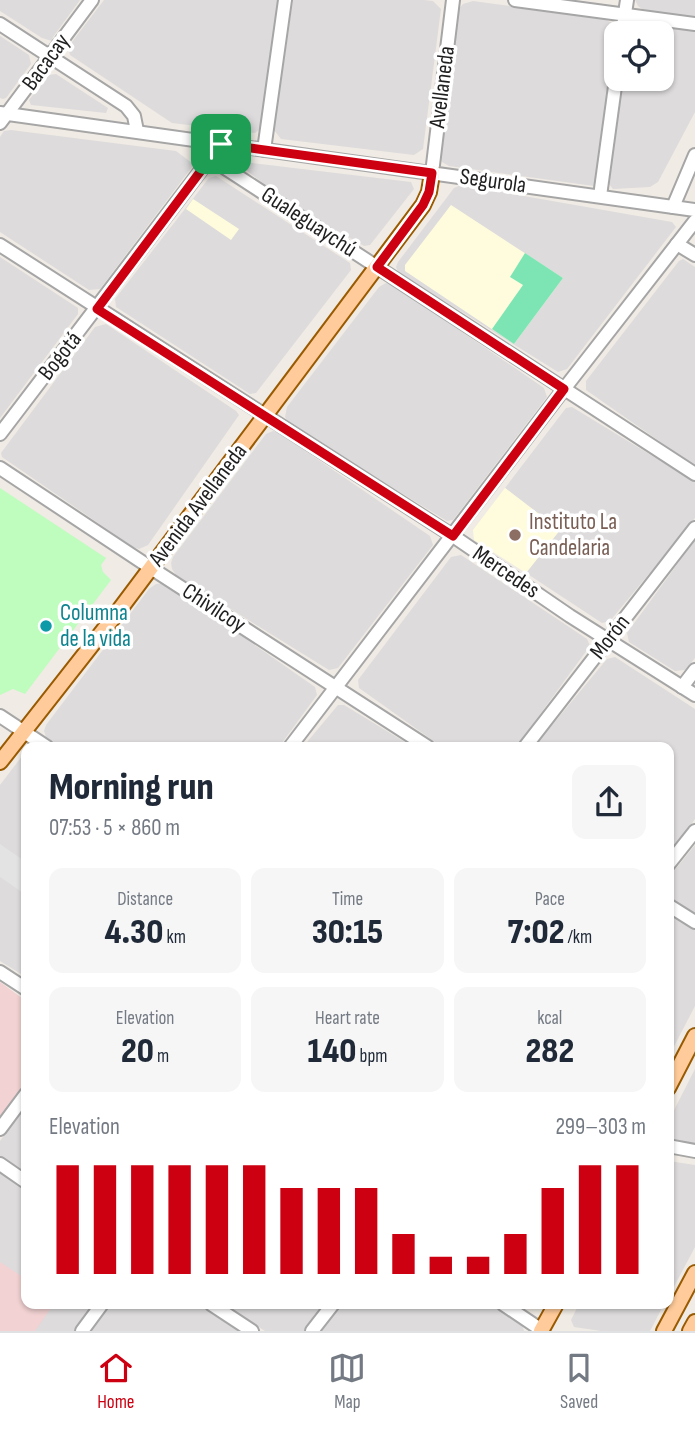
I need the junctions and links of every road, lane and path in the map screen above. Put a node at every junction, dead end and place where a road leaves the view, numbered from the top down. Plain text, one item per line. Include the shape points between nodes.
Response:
1 (92, 0) edge
2 (285, 0) edge
3 (453, 0) edge
4 (515, 0) edge
5 (627, 0) edge
6 (625, 14) junction
7 (624, 21) edge
8 (0, 24) edge
9 (695, 24) edge
10 (50, 56) junction
11 (614, 91) edge
12 (3, 116) edge
13 (137, 131) junction
14 (221, 144) junction
15 (264, 150) junction
16 (695, 155) edge
17 (432, 173) junction
18 (600, 196) junction
19 (673, 207) junction
20 (695, 210) edge
21 (695, 221) edge
22 (677, 244) junction
23 (0, 245) edge
24 (695, 255) edge
25 (377, 267) junction
26 (97, 309) junction
27 (564, 389) junction
28 (265, 416) junction
29 (0, 434) edge
30 (0, 468) edge
31 (695, 474) edge
32 (695, 528) edge
33 (453, 536) junction
34 (151, 568) junction
35 (608, 640) junction
36 (695, 670) edge
37 (337, 687) junction
38 (682, 687) junction
39 (695, 695) edge
40 (0, 716) edge
41 (24, 732) junction
42 (39, 742) edge
43 (294, 742) edge
44 (420, 742) edge
45 (529, 742) edge
46 (0, 762) edge
47 (695, 831) edge
48 (674, 857) edge
49 (674, 909) edge
50 (695, 922) edge
51 (0, 972) edge
52 (21, 986) edge
53 (695, 1036) edge
54 (674, 1076) edge
55 (21, 1101) edge
56 (0, 1129) edge
57 (674, 1147) edge
58 (695, 1151) edge
59 (0, 1164) edge
60 (21, 1179) edge
61 (695, 1273) edge
62 (98, 1309) edge
63 (219, 1309) edge
64 (328, 1309) edge
65 (510, 1309) edge
66 (553, 1309) edge
67 (695, 1322) edge
68 (82, 1331) edge
69 (252, 1331) edge
70 (312, 1331) edge
71 (542, 1331) edge
72 (664, 1331) edge
73 (690, 1331) edge

1 - 10 street, Bacacay
2 - 15 street
3 - 17 street, Avellaneda
4 - 6 street
5 - 6 street
6 - 7 street
6 - 9 street
8 - 10 street
10 - 12 street, Bacacay
10 - 13 street via 126,106
11 - 18 street
12 - 13 street, Segurola
13 - 14 street, Segurola
14 - 15 street, Segurola
14 - 25 street, Gualeguaychú via 225,168
14 - 26 street, Bogotá
15 - 17 street, Segurola
16 - 19 street
17 - 18 street, Segurola
17 - 25 main road, Avenida Avellaneda via 423,205
18 - 19 street, Segurola
19 - 20 street, Segurola
21 - 22 street
22 - 24 street
22 - 27 street
23 - 26 street, Mercedes
25 - 27 street, Gualeguaychú
25 - 28 main road, Avenida Avellaneda
26 - 28 street, Mercedes
26 - 29 street, Bogotá
27 - 31 street, Gualeguaychú
27 - 33 street
28 - 33 street, Mercedes
28 - 34 main road, Avenida Avellaneda
30 - 34 street, Chivilcoy
32 - 35 street, Morón
33 - 35 street, Mercedes
33 - 37 street
34 - 37 street, Chivilcoy
34 - 41 main road, Avenida Avellaneda
35 - 38 street, Mercedes
35 - 45 street, Morón
36 - 38 street
37 - 43 street
37 - 44 street, Chivilcoy
38 - 39 street, Mercedes
40 - 41 street
41 - 42 street
41 - 46 main road, Avenida Avellaneda
47 - 48 street
49 - 50 street
51 - 52 street
53 - 54 main road
55 - 56 street
57 - 58 street
59 - 60 street
61 - 72 main road
62 - 68 street
63 - 69 street
64 - 70 street
65 - 71 street
66 - 71 main road
67 - 73 main road

